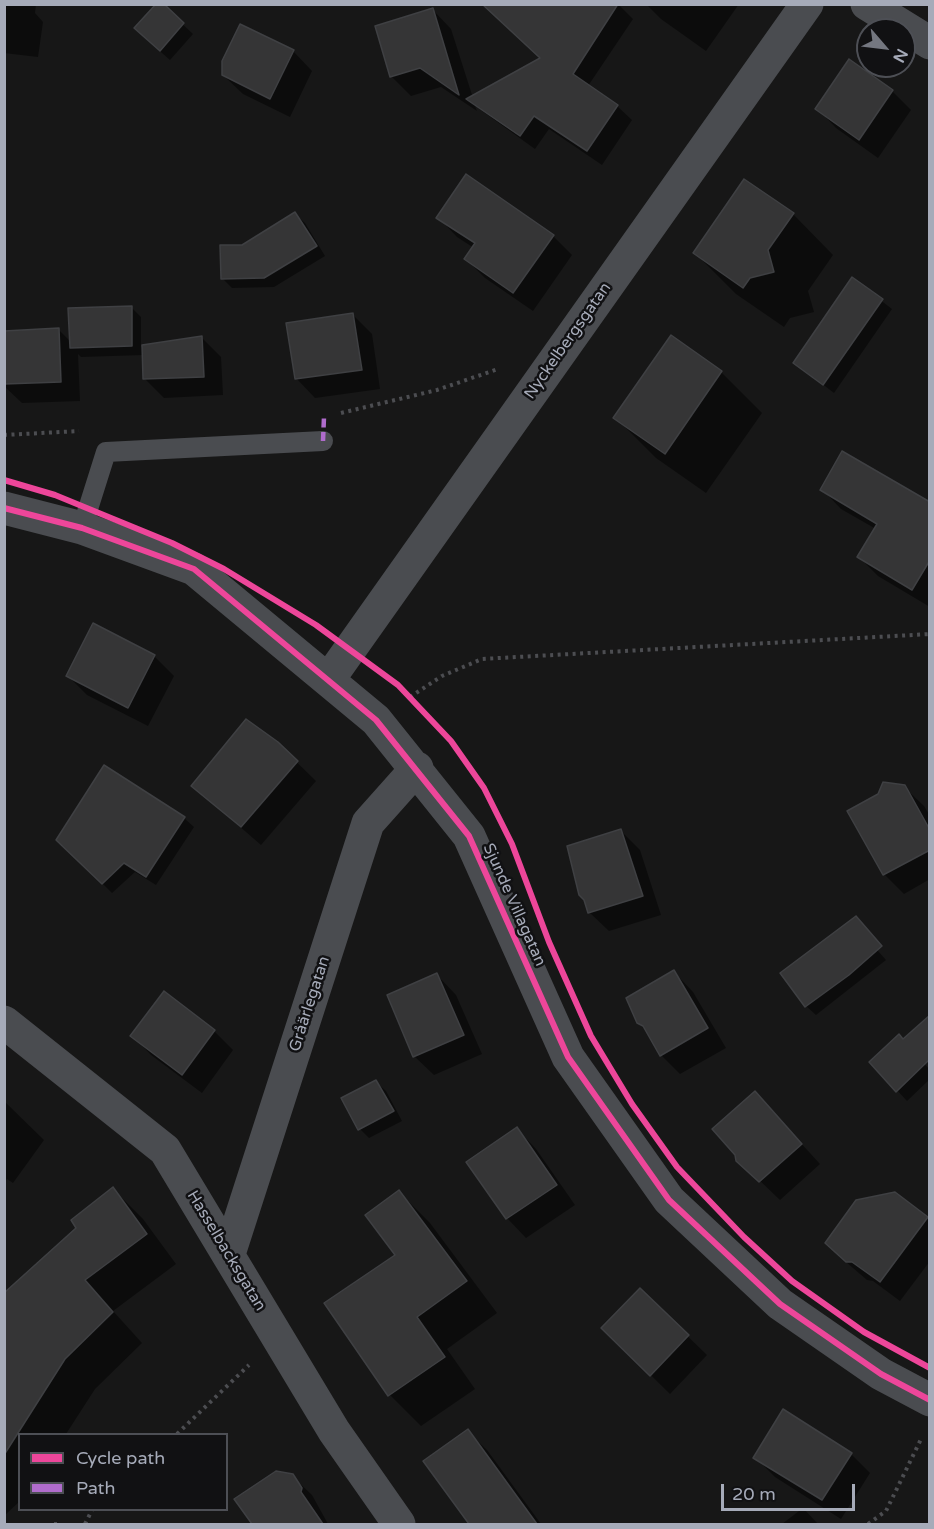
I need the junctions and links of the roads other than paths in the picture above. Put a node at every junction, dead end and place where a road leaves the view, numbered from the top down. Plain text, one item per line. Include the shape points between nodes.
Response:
1 (807, 4) edge
2 (867, 4) edge
3 (930, 43) edge
4 (323, 441) dead end
5 (4, 508) edge
6 (82, 528) junction
7 (329, 679) junction
8 (417, 768) junction
9 (4, 1022) edge
10 (229, 1254) junction
11 (930, 1400) edge
12 (399, 1524) edge

1 - 7 street, Nyckelbergsgatan
2 - 3 street
4 - 6 lane via 106,452
5 - 6 street, Sjunde Villagatan
6 - 7 street, Sjunde Villagatan via 194,569
7 - 8 street, Sjunde Villagatan via 376,720
8 - 10 street, Gråärlegatan via 368,823
8 - 11 street, Sjunde Villagatan via 469,836 568,1057 669,1200 780,1304 881,1374
9 - 10 street, Hasselbacksgatan via 165,1150
10 - 12 street, Hasselbacksgatan via 334,1431

